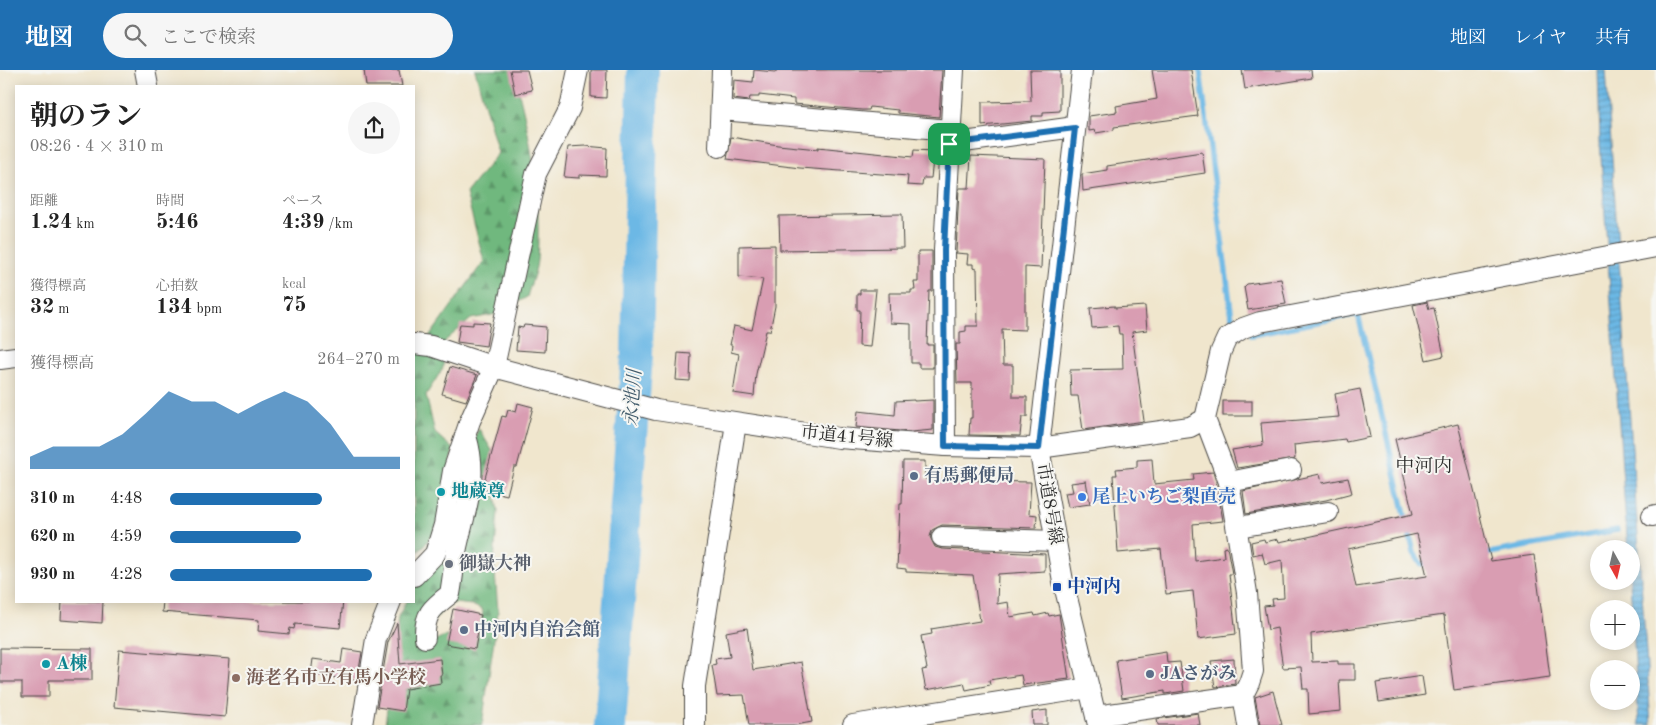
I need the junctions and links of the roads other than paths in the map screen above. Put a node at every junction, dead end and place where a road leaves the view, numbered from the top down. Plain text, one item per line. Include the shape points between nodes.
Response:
1 (145, 70) edge
2 (578, 70) edge
3 (722, 70) edge
4 (954, 70) edge
5 (1082, 70) edge
6 (148, 85) edge
7 (721, 110) junction
8 (1075, 128) junction
9 (950, 137) junction
10 (719, 146) dead end
11 (1656, 247) edge
12 (415, 344) edge
13 (15, 357) edge
14 (0, 359) edge
15 (494, 367) junction
16 (1205, 418) junction
17 (736, 423) junction
18 (466, 436) junction
19 (945, 446) junction
20 (1039, 448) junction
21 (1290, 470) dead end
22 (1229, 482) junction
23 (1328, 512) dead end
24 (1238, 527) junction
25 (942, 537) dead end
26 (1056, 541) junction
27 (415, 575) edge
28 (391, 603) edge
29 (426, 638) dead end
30 (1090, 688) junction
31 (1242, 695) junction
32 (1097, 721) edge
33 (362, 725) edge
34 (695, 725) edge
35 (853, 725) edge
36 (1248, 725) edge

1 - 6 street
2 - 15 street via 570,108 536,174
3 - 7 street
4 - 9 street
5 - 8 street, 市道8号線
7 - 9 street
7 - 10 street
8 - 9 street
8 - 20 street, 市道8号線
9 - 19 street via 944,250
11 - 16 street via 1260,322 1243,328 1227,338 1221,351
12 - 15 street via 431,346
13 - 14 street
15 - 17 street, 市道41号線 via 656,410
15 - 18 street
16 - 20 street, 市道41号線 via 1190,427
16 - 22 street
17 - 19 street, 市道41号線 via 839,438
17 - 34 street via 695,686
18 - 27 street via 453,471 444,525 435,554
18 - 29 street via 472,455 472,486 450,594 430,610 426,619
19 - 20 street, 市道41号線
20 - 26 street, 市道8号線
21 - 22 street
22 - 24 street
23 - 24 street
24 - 31 street via 1253,671
25 - 26 street
26 - 30 street, 市道8号線
28 - 33 street via 376,639
30 - 32 street, 市道8号線
30 - 35 street
31 - 32 street
31 - 36 street

